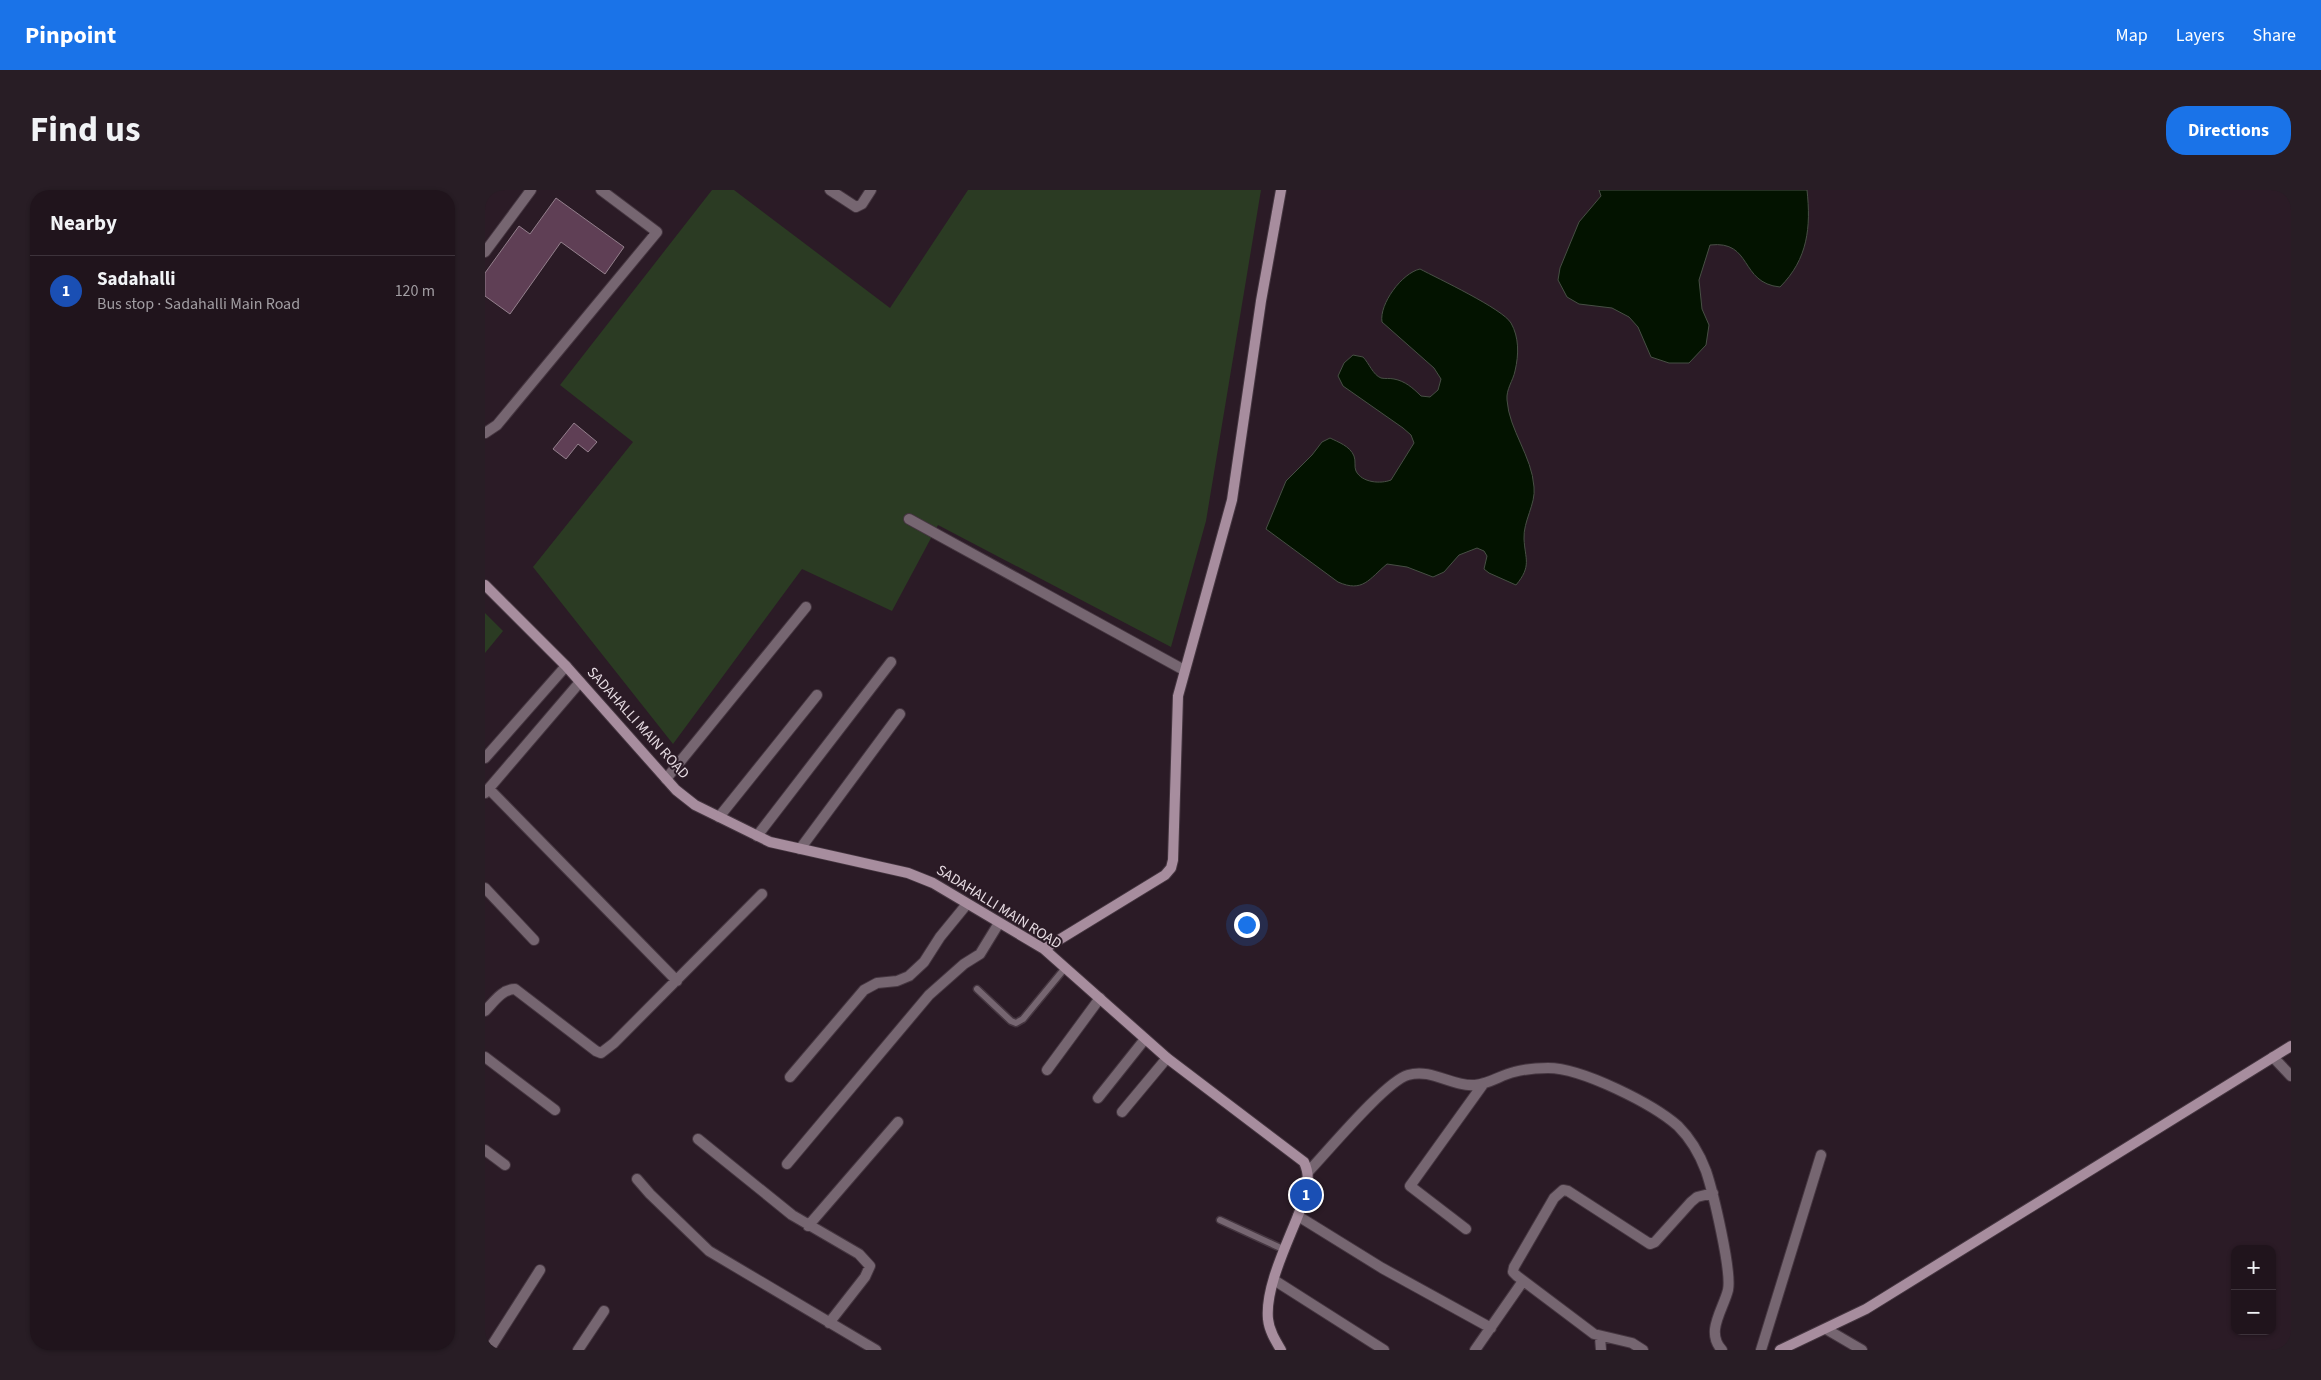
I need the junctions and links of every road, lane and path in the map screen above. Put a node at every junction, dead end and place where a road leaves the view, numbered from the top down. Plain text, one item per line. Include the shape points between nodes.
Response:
1 (531, 190) edge
2 (601, 190) edge
3 (830, 190) edge
4 (871, 190) edge
5 (1281, 190) edge
6 (485, 252) edge
7 (485, 433) edge
8 (909, 519) dead end
9 (485, 585) edge
10 (806, 607) dead end
11 (891, 662) dead end
12 (566, 666) junction
13 (1184, 670) junction
14 (580, 682) junction
15 (817, 695) dead end
16 (901, 714) dead end
17 (485, 758) edge
18 (666, 779) junction
19 (487, 791) edge
20 (719, 817) junction
21 (757, 836) junction
22 (800, 849) junction
23 (485, 888) edge
24 (762, 894) dead end
25 (967, 904) junction
26 (999, 923) junction
27 (534, 940) dead end
28 (1044, 949) junction
29 (1065, 968) junction
30 (677, 981) junction
31 (977, 989) dead end
32 (1100, 998) junction
33 (486, 1009) edge
34 (1145, 1039) junction
35 (2291, 1046) edge
36 (485, 1057) edge
37 (2273, 1057) junction
38 (1167, 1058) junction
39 (1047, 1070) dead end
40 (2291, 1076) edge
41 (790, 1077) dead end
42 (1484, 1083) junction
43 (1098, 1098) dead end
44 (555, 1110) dead end
45 (1122, 1112) dead end
46 (898, 1122) dead end
47 (698, 1140) dead end
48 (485, 1150) edge
49 (1821, 1155) dead end
50 (787, 1164) dead end
51 (505, 1165) dead end
52 (1308, 1172) junction
53 (637, 1179) dead end
54 (1713, 1193) junction
55 (1298, 1216) junction
56 (1220, 1220) dead end
57 (808, 1226) junction
58 (1466, 1229) dead end
59 (1285, 1250) junction
60 (540, 1270) dead end
61 (1274, 1280) junction
62 (1523, 1281) junction
63 (604, 1310) dead end
64 (829, 1323) junction
65 (1491, 1328) junction
66 (1826, 1329) junction
67 (1600, 1337) junction
68 (489, 1350) edge
69 (578, 1350) edge
70 (876, 1350) edge
71 (1281, 1350) edge
72 (1384, 1350) edge
73 (1475, 1350) edge
74 (1601, 1350) edge
75 (1643, 1350) edge
76 (1722, 1350) edge
77 (1761, 1350) edge
78 (1780, 1350) edge
79 (1862, 1350) edge

1 - 6 street
2 - 7 street via 657,232 497,425
3 - 4 street via 856,206 862,204
5 - 13 street via 1232,500
8 - 13 street
9 - 12 street, SADAHALLI MAIN ROAD
10 - 18 street
11 - 21 street
12 - 14 street, SADAHALLI MAIN ROAD
12 - 17 street
13 - 28 street via 1178,696 1171,868 1165,875
14 - 18 street, SADAHALLI MAIN ROAD
14 - 19 street
15 - 20 street
16 - 22 street
18 - 20 street, SADAHALLI MAIN ROAD via 690,802
19 - 30 street
20 - 21 street, SADAHALLI MAIN ROAD
21 - 22 street, SADAHALLI MAIN ROAD
22 - 25 street, SADAHALLI MAIN ROAD via 921,877
23 - 27 street
24 - 30 street
25 - 26 street, SADAHALLI MAIN ROAD
25 - 41 street via 924,962 909,976 877,983 864,990
26 - 28 street, SADAHALLI MAIN ROAD
26 - 50 street via 980,954 929,994
28 - 29 street, SADAHALLI MAIN ROAD
29 - 31 lane via 1023,1019 1016,1023
29 - 32 street, SADAHALLI MAIN ROAD
30 - 33 street via 601,1053 515,989 503,992
32 - 34 street, SADAHALLI MAIN ROAD
32 - 39 street
34 - 38 street, SADAHALLI MAIN ROAD
34 - 43 street
35 - 37 street
36 - 44 street
37 - 40 street
37 - 66 street via 1867,1309
38 - 45 street
38 - 52 street, SADAHALLI MAIN ROAD via 1295,1153
42 - 52 street via 1468,1085 1429,1074 1408,1075 1390,1085
42 - 54 street via 1514,1072 1546,1068 1561,1069 1602,1083 1643,1103 1676,1125 1693,1146
42 - 58 street via 1409,1186
46 - 57 street
47 - 57 street
48 - 51 street
49 - 77 street
52 - 55 street via 1306,1195
53 - 64 street via 709,1251
54 - 62 street via 1697,1198 1650,1244 1568,1190 1563,1190 1554,1198 1514,1267 1515,1274
54 - 76 street via 1728,1275 1728,1290 1714,1330 1714,1338
55 - 59 street
55 - 65 street via 1381,1268
56 - 59 lane
57 - 64 street via 859,1254 870,1266
59 - 61 street
60 - 68 street
61 - 71 street via 1268,1317 1271,1333
61 - 72 street
62 - 65 street
62 - 67 street
63 - 69 street
64 - 70 street
65 - 73 street
66 - 78 street
66 - 79 street
67 - 74 street
67 - 75 street via 1632,1343

